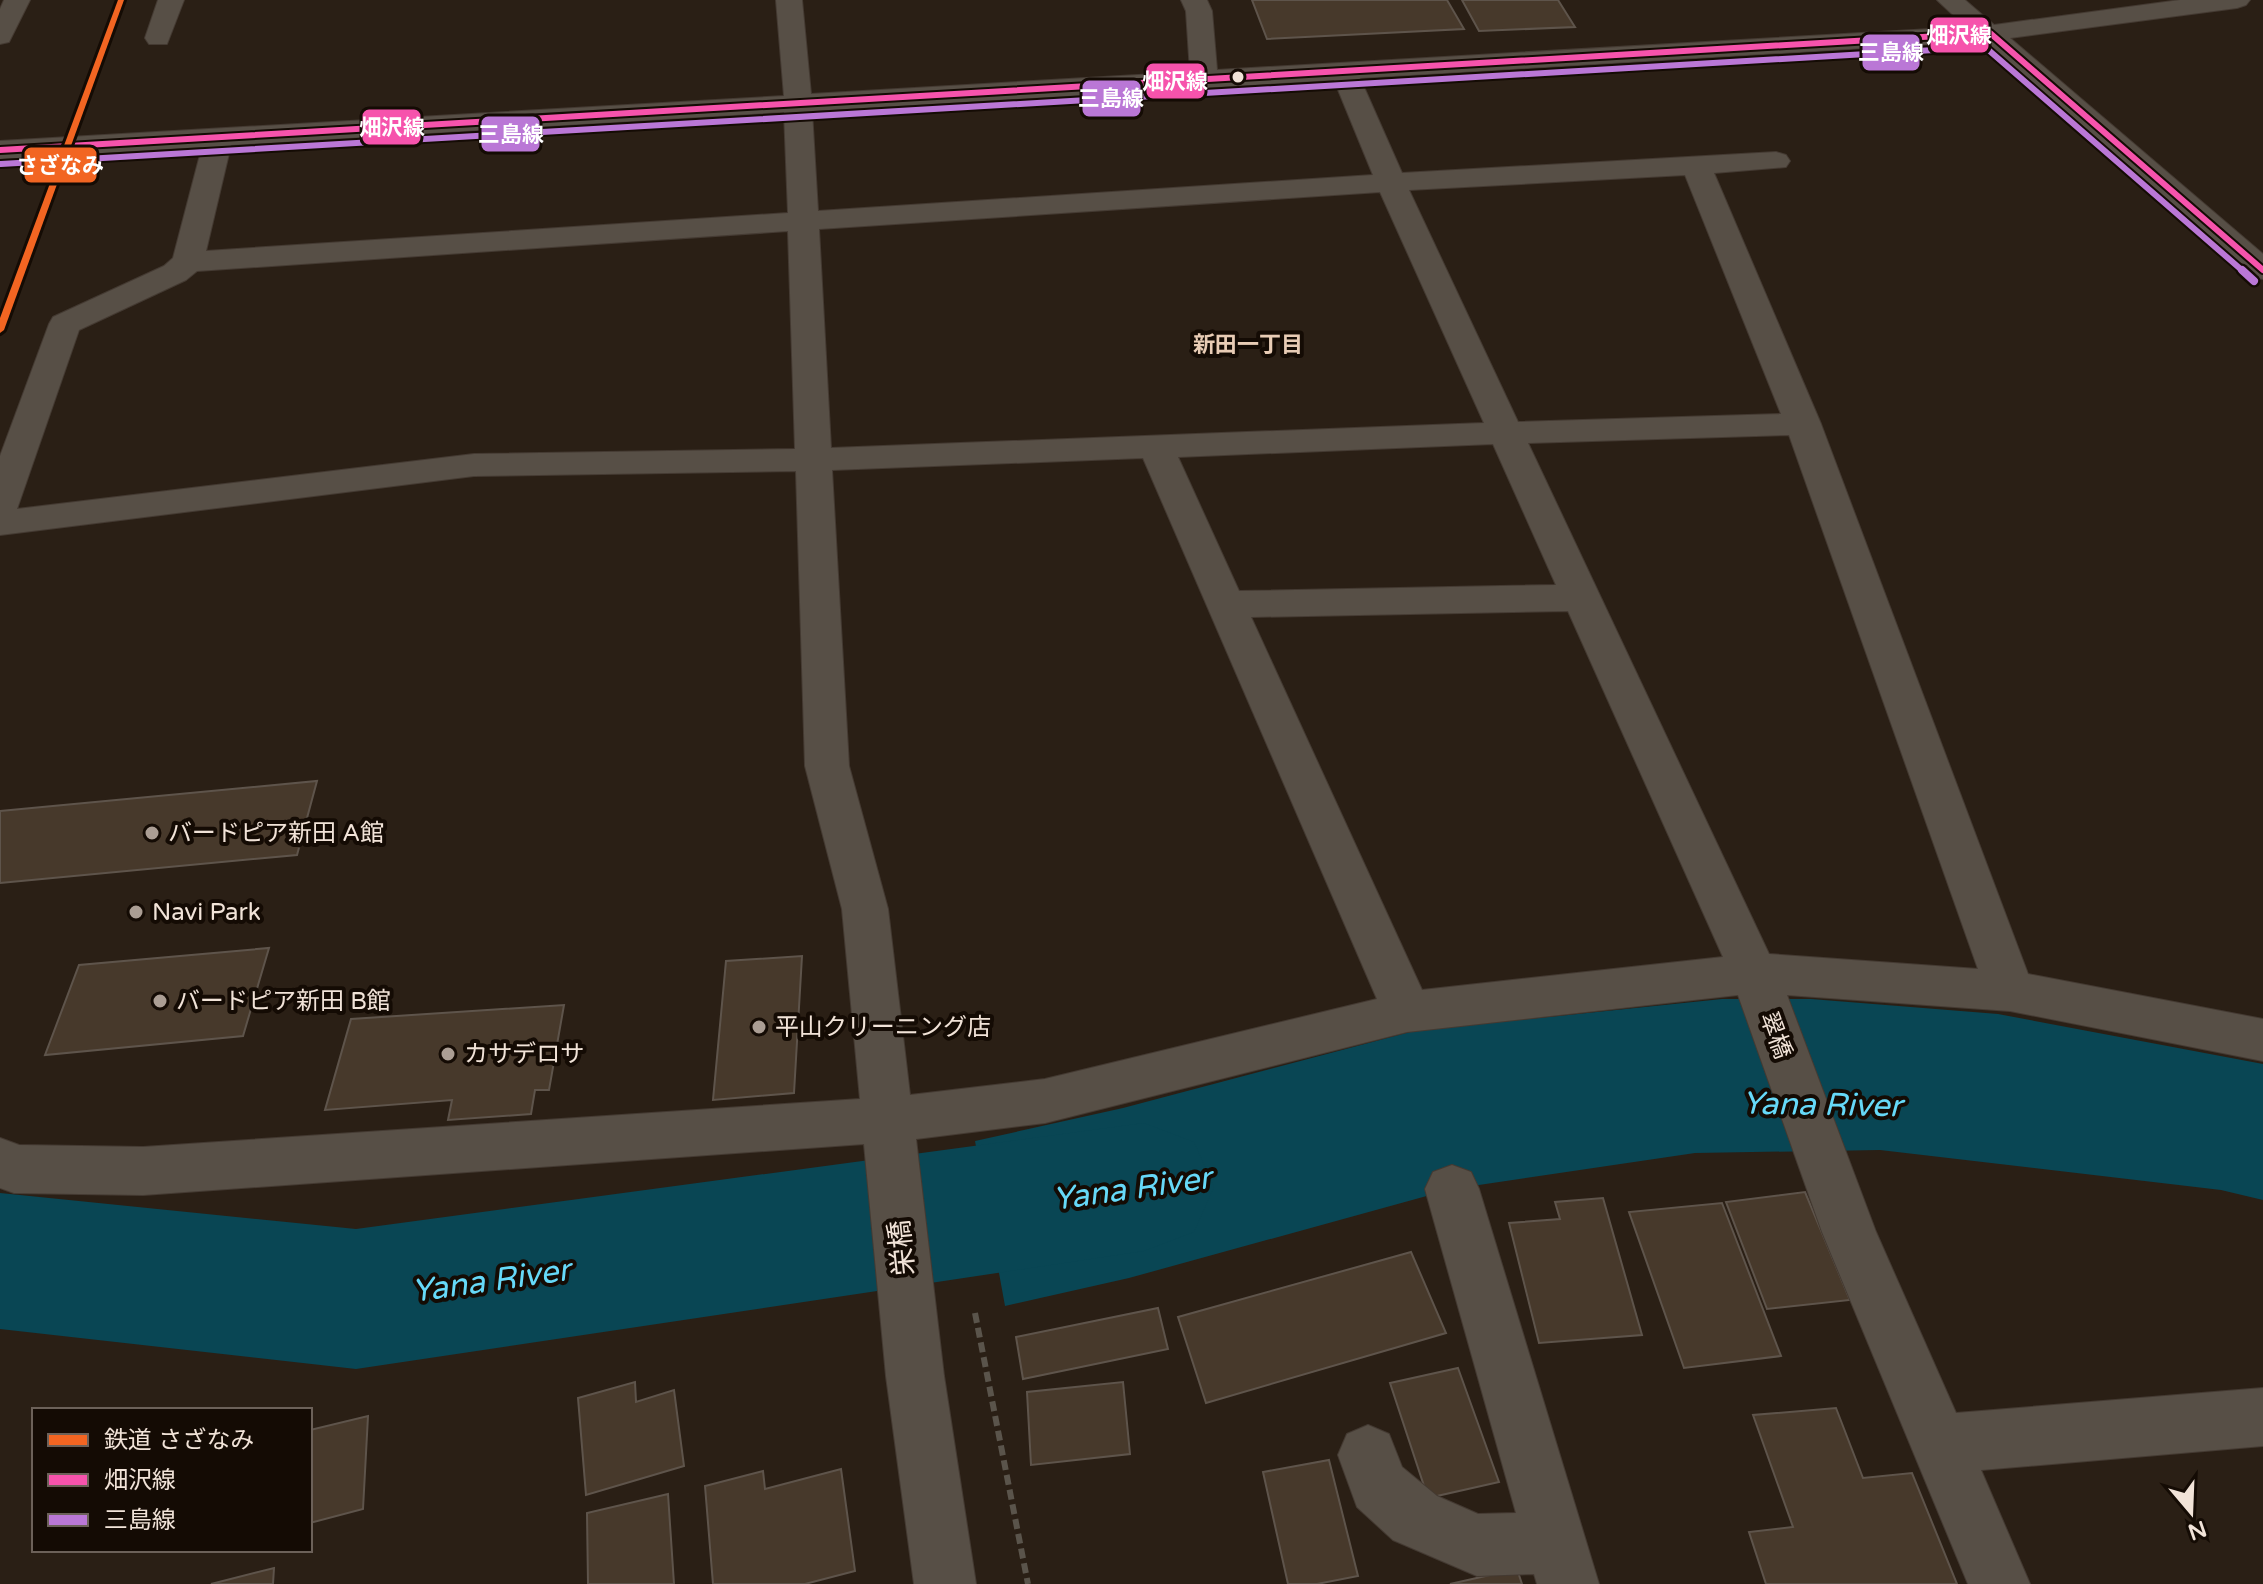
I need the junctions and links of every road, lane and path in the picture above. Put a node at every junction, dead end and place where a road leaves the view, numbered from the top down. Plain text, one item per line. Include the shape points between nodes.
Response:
1 (17, 0) edge
2 (171, 0) edge
3 (789, 0) edge
4 (1194, 0) edge
5 (1950, 0) edge
6 (2237, 0) edge
7 (2251, 0) edge
8 (2263, 8) edge
9 (1990, 33) junction
10 (0, 36) edge
11 (158, 38) dead end
12 (1344, 71) junction
13 (1204, 80) junction
14 (798, 104) junction
15 (218, 138) junction
16 (0, 150) edge
17 (1776, 161) dead end
18 (1696, 165) junction
19 (1391, 183) junction
20 (804, 222) junction
21 (188, 262) junction
22 (2263, 270) edge
23 (1803, 424) junction
24 (1506, 433) junction
25 (1156, 447) junction
26 (814, 460) junction
27 (0, 507) edge
28 (0, 523) edge
29 (1582, 598) junction
30 (1226, 604) junction
31 (1754, 973) junction
32 (2010, 991) junction
33 (1407, 1012) junction
34 (2263, 1040) edge
35 (887, 1120) junction
36 (0, 1162) edge
37 (1452, 1189) dead end
38 (983, 1358) dead end
39 (2263, 1417) edge
40 (1940, 1444) junction
41 (1368, 1455) dead end
42 (1562, 1563) edge
43 (945, 1584) edge
44 (1028, 1584) edge
45 (1999, 1584) edge

1 - 10 street
2 - 11 street
3 - 14 street, 栄橋
4 - 13 street
5 - 9 street
6 - 9 street
7 - 8 street
9 - 12 street
9 - 22 street
12 - 13 street
12 - 19 street, 翠橋
13 - 14 street
14 - 15 street
14 - 20 street, 栄橋
15 - 16 street
15 - 21 street
17 - 18 street
18 - 19 street
18 - 23 street
19 - 20 street
19 - 24 street, 翠橋
20 - 21 street
20 - 26 street, 栄橋
21 - 27 street via 65,324
23 - 24 street
23 - 32 street
24 - 25 street
24 - 29 street, 翠橋
25 - 26 street
25 - 30 street
26 - 28 street via 474,465
26 - 35 street, 栄橋 via 827,766 865,909
29 - 30 street
29 - 31 street, 翠橋
30 - 33 street
31 - 32 street
31 - 33 street
31 - 40 street, 翠橋 via 1849,1232
32 - 34 street
33 - 35 street via 1045,1101
35 - 36 street via 143,1171 14,1169
35 - 43 street, 栄橋
37 - 42 street
38 - 44 path
39 - 40 street
40 - 45 street, 翠橋
41 - 42 street via 1378,1486 1415,1518 1477,1545

